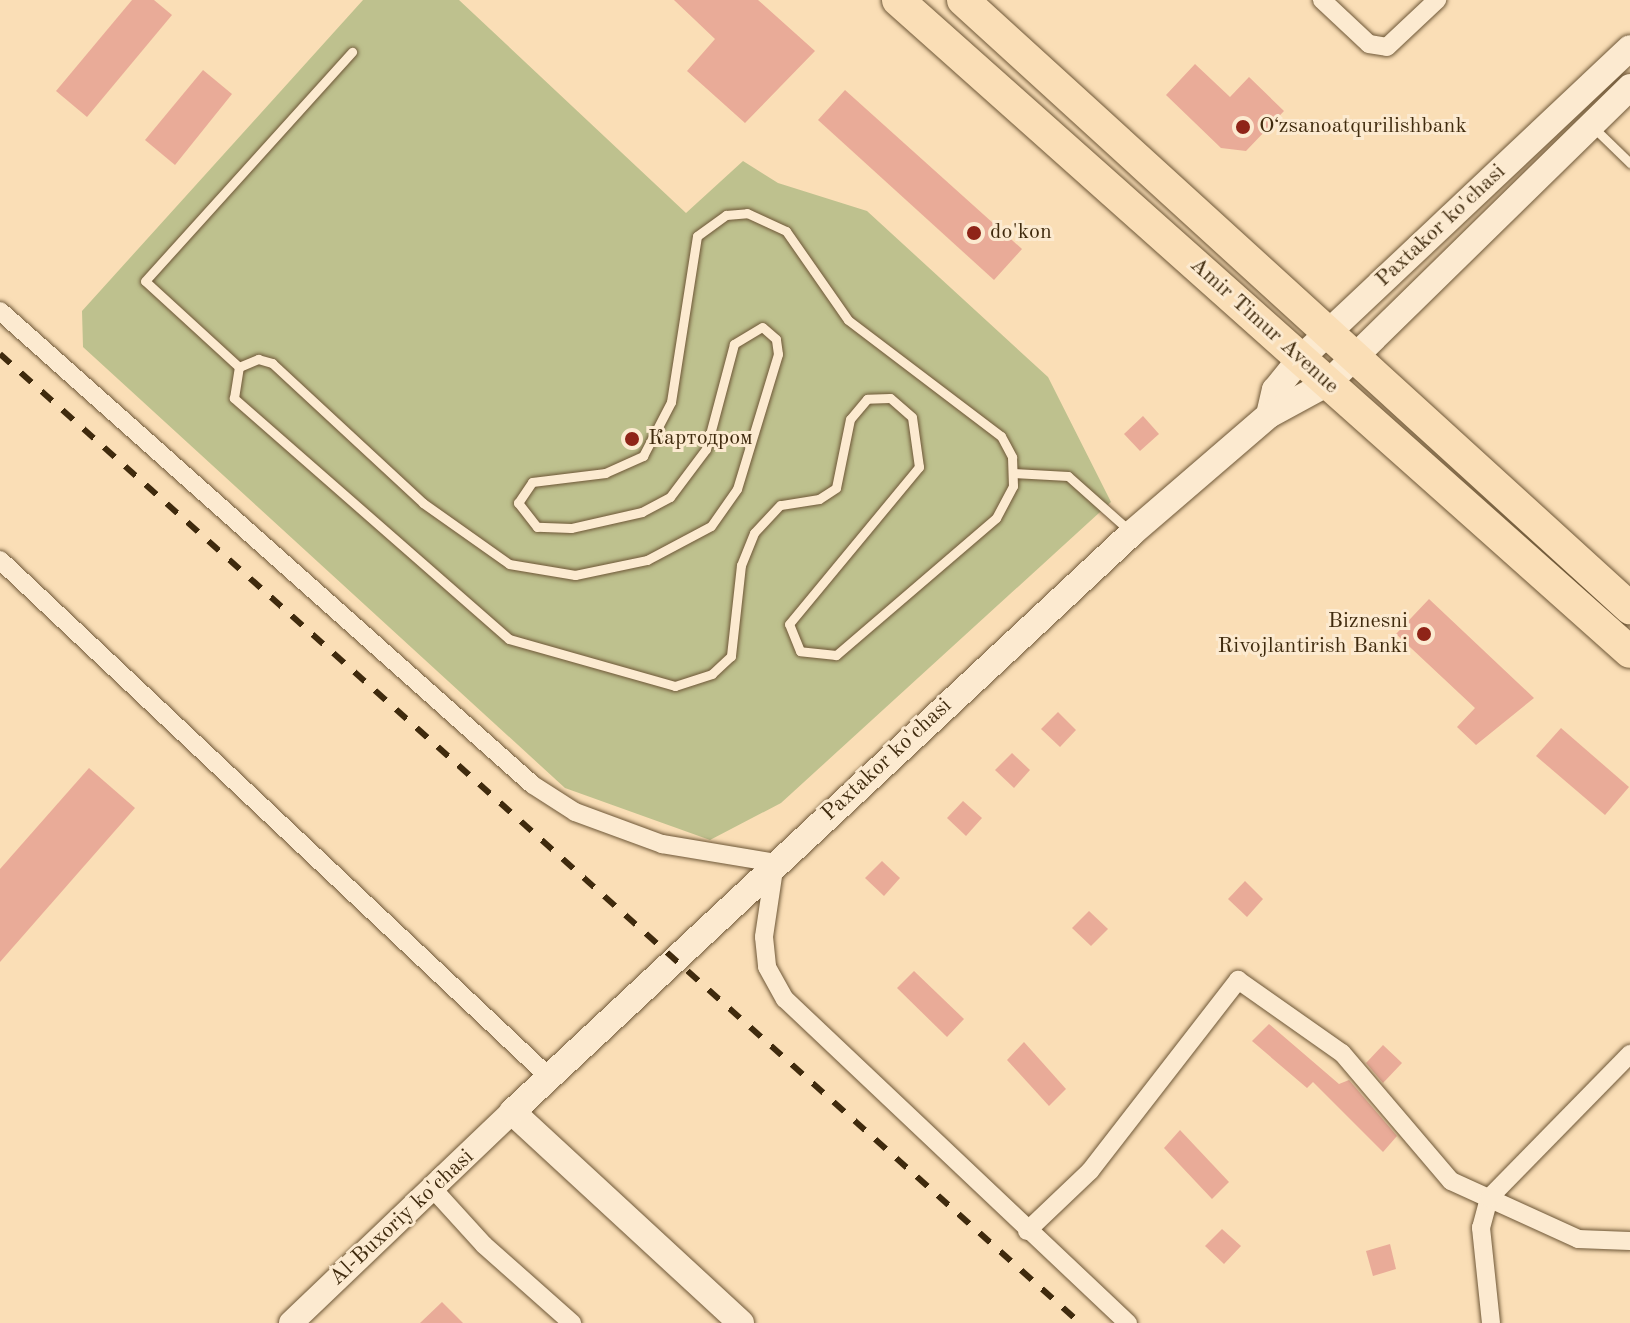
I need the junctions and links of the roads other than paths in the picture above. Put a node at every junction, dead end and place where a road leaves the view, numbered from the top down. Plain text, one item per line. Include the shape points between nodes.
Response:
1 (898, 0) edge
2 (963, 0) edge
3 (1322, 0) edge
4 (1437, 0) edge
5 (1630, 48) edge
6 (352, 52) dead end
7 (1630, 87) edge
8 (1590, 125) junction
9 (1630, 163) edge
10 (0, 311) edge
11 (1330, 329) junction
12 (1357, 355) junction
13 (1300, 359) junction
14 (239, 367) junction
15 (1328, 383) junction
16 (1269, 415) junction
17 (1013, 473) junction
18 (1132, 533) junction
19 (0, 560) edge
20 (1630, 608) edge
21 (1630, 652) edge
22 (775, 863) junction
23 (1630, 1054) edge
24 (549, 1077) junction
25 (512, 1112) junction
26 (434, 1190) junction
27 (1489, 1198) junction
28 (1027, 1231) junction
29 (1630, 1241) edge
30 (291, 1323) edge
31 (572, 1323) edge
32 (741, 1323) edge
33 (1128, 1323) edge
34 (1491, 1323) edge

1 - 13 highway, Amir Timur Avenue
2 - 11 highway, Amir Timur Avenue
3 - 4 street via 1369,44 1387,47
5 - 11 main road, Paxtakor ko'chasi
6 - 14 lane via 145,281
7 - 8 main road, Paxtakor ko'chasi
8 - 9 lane
8 - 12 main road, Paxtakor ko'chasi
10 - 22 street via 533,785 632,835
11 - 12 highway, Amir Timur Avenue
11 - 13 main road, Paxtakor ko'chasi
12 - 15 main road, Paxtakor ko'chasi
12 - 20 highway, Amir Timur Avenue
13 - 15 highway, Amir Timur Avenue
13 - 16 main road, Paxtakor ko'chasi via 1275,390
14 - 17 lane via 231,390 240,406 492,627 520,643 675,686 712,674 731,656 741,565 754,533 780,505 819,499 836,488 850,419 867,399 890,398 912,417 919,467 890,511 793,617 788,634 812,657 850,646 981,531 1007,501
14 - 17 lane via 258,359 272,363 423,503 509,564 575,575 647,560 711,526 737,489 778,354 776,339 762,327 734,344 706,449 670,497 632,515 562,529 527,522 518,503 532,482 605,473 643,456 671,402 697,236 726,215 747,213 786,231 868,339 1001,436
15 - 16 main road, Paxtakor ko'chasi
15 - 21 highway, Amir Timur Avenue
16 - 18 main road, Paxtakor ko'chasi
17 - 18 lane via 1068,476
18 - 22 main road, Paxtakor ko'chasi
19 - 24 street
22 - 24 main road, Paxtakor ko'chasi
22 - 28 street via 764,937 767,967 785,999
23 - 27 street
24 - 25 main road, Paxtakor ko'chasi
25 - 26 street, Al-Buxoriy ko'chasi
25 - 32 main road
26 - 30 street, Al-Buxoriy ko'chasi
26 - 31 street via 484,1245
27 - 28 street via 1451,1181 1342,1053 1238,980 1090,1171
27 - 29 street via 1578,1239
27 - 34 street via 1481,1228
28 - 33 street

